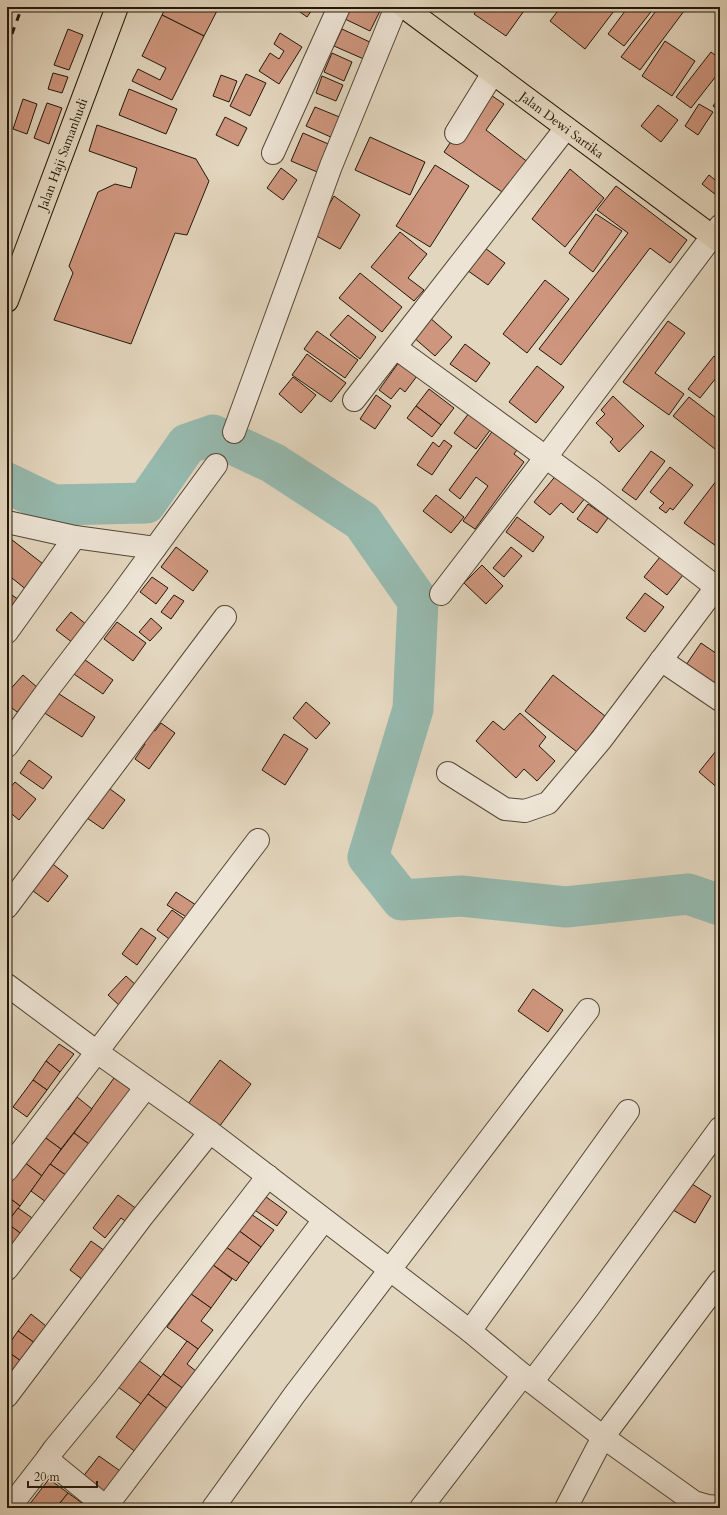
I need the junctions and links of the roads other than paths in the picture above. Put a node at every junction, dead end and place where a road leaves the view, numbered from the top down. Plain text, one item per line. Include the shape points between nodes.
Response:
1 (117, 7) edge
2 (339, 7) edge
3 (396, 7) edge
4 (404, 7) edge
5 (493, 73) junction
6 (566, 128) junction
7 (456, 133) dead end
8 (273, 153) dead end
9 (717, 235) edge
10 (7, 301) edge
11 (396, 348) junction
12 (354, 400) dead end
13 (234, 432) dead end
14 (546, 457) junction
15 (216, 465) dead end
16 (7, 522) edge
17 (75, 537) junction
18 (155, 548) junction
19 (718, 585) edge
20 (441, 594) dead end
21 (225, 617) dead end
22 (7, 632) edge
23 (661, 660) junction
24 (720, 700) edge
25 (9, 739) edge
26 (448, 773) dead end
27 (258, 840) dead end
28 (7, 907) edge
29 (7, 985) edge
30 (588, 1010) dead end
31 (97, 1052) junction
32 (146, 1087) junction
33 (628, 1111) dead end
34 (720, 1128) edge
35 (210, 1132) junction
36 (7, 1170) edge
37 (268, 1176) junction
38 (324, 1220) junction
39 (7, 1269) edge
40 (390, 1271) junction
41 (720, 1281) edge
42 (470, 1331) junction
43 (528, 1379) junction
44 (7, 1396) edge
45 (603, 1437) junction
46 (47, 1459) junction
47 (720, 1507) edge
48 (9, 1508) edge
49 (106, 1508) edge
50 (213, 1508) edge
51 (421, 1508) edge
52 (566, 1508) edge

1 - 10 main road, Jalan Haji Samanhudi
2 - 8 street
3 - 13 street via 331,166
4 - 5 main road, Jalan Dewi Sartika
5 - 6 main road, Jalan Dewi Sartika
5 - 7 street
6 - 9 main road, Jalan Dewi Sartika
6 - 11 street
9 - 14 street
11 - 12 street
11 - 14 street
14 - 19 street
14 - 20 street
15 - 18 street
16 - 17 street
17 - 18 street
17 - 22 street
18 - 25 street
19 - 23 street
21 - 28 street
23 - 24 street
23 - 26 street via 602,740 548,803 525,812 505,809
27 - 31 street
29 - 31 street
30 - 40 street
31 - 32 street
31 - 36 street
32 - 35 street
32 - 39 street
33 - 42 street
34 - 43 street via 589,1307
35 - 37 street
35 - 44 street via 142,1217
37 - 38 street
37 - 46 street
38 - 40 street
38 - 49 street
40 - 42 street
40 - 50 street via 295,1394
41 - 45 street
42 - 43 street
43 - 45 street
43 - 51 street
45 - 47 street via 694,1502
45 - 52 street
46 - 48 street
46 - 49 street

